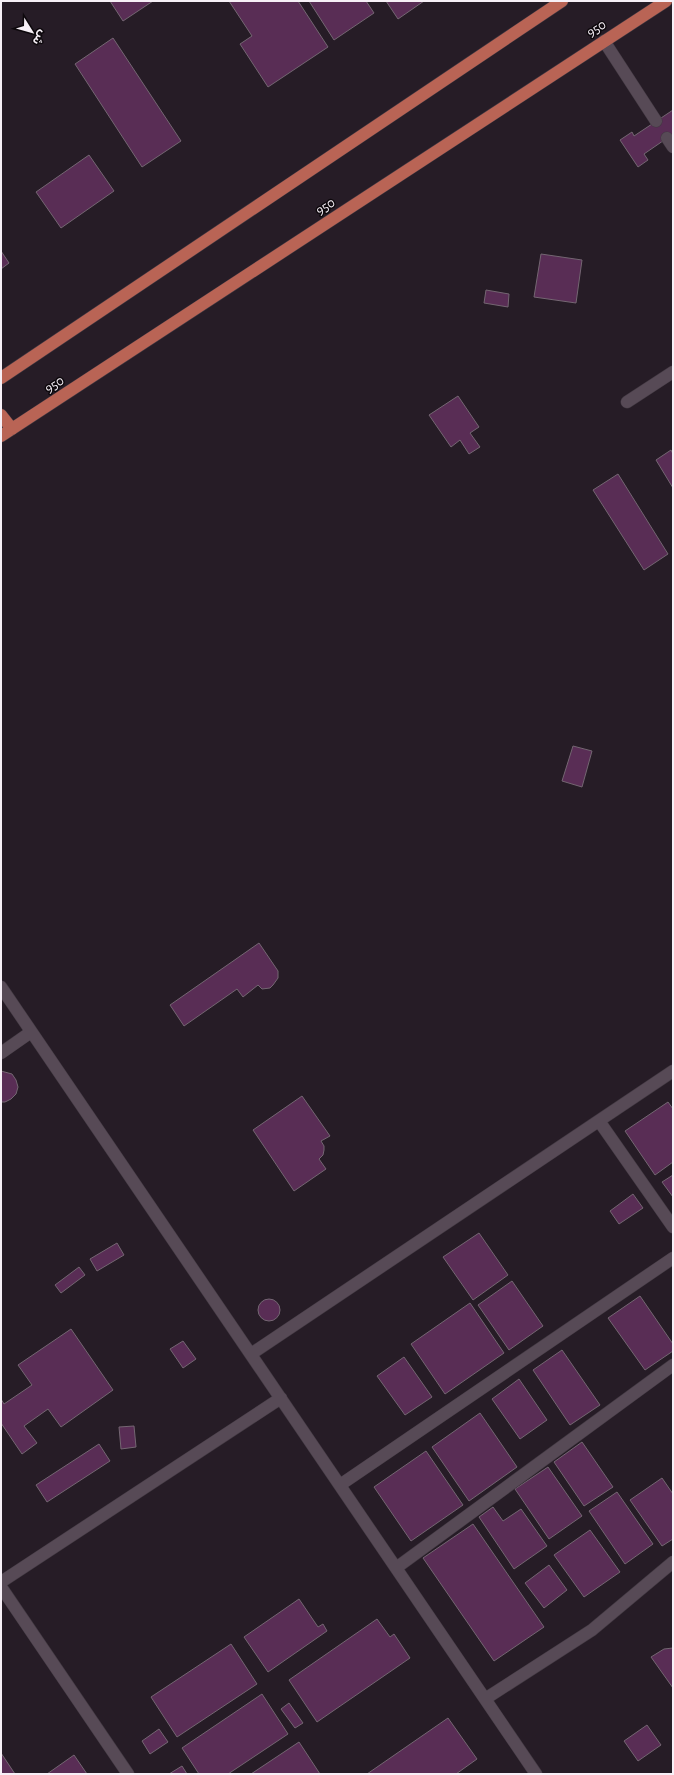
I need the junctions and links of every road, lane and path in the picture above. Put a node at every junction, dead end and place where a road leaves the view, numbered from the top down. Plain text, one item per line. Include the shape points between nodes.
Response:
1 (562, 1) edge
2 (666, 1) edge
3 (604, 41) junction
4 (656, 121) dead end
5 (673, 372) edge
6 (1, 378) edge
7 (627, 402) dead end
8 (1, 415) edge
9 (12, 429) junction
10 (1, 436) edge
11 (1, 988) edge
12 (31, 1032) junction
13 (1, 1053) edge
14 (673, 1071) edge
15 (599, 1121) junction
16 (673, 1227) edge
17 (673, 1258) edge
18 (251, 1354) junction
19 (673, 1365) edge
20 (281, 1398) junction
21 (340, 1485) junction
22 (673, 1562) edge
23 (396, 1568) junction
24 (1, 1582) edge
25 (1, 1587) edge
26 (485, 1699) junction
27 (128, 1774) edge
28 (536, 1774) edge

1 - 6 main road
2 - 3 main road, 950 / 950
3 - 4 street
3 - 9 main road, 950 / 950
5 - 7 street
8 - 9 main road
9 - 10 main road, 950 / 950
11 - 12 street
12 - 13 street
12 - 18 street
14 - 15 street
15 - 16 street
15 - 18 street
17 - 21 street
18 - 20 street
19 - 23 street
20 - 21 street
20 - 24 street
21 - 23 street
22 - 26 street via 592,1630
23 - 26 street
25 - 27 street
26 - 28 street

